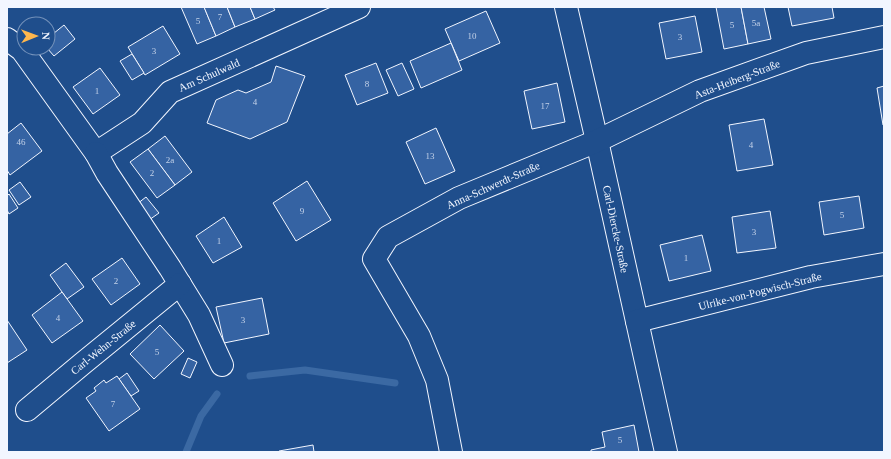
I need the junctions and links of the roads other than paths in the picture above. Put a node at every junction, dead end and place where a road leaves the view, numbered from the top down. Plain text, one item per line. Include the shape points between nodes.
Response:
1 (359, 7) edge
2 (566, 7) edge
3 (884, 37) edge
4 (7, 39) edge
5 (597, 141) junction
6 (96, 153) junction
7 (884, 264) edge
8 (180, 284) junction
9 (637, 321) junction
10 (222, 365) dead end
11 (28, 410) dead end
12 (451, 452) edge
13 (666, 452) edge

1 - 6 street, Am Schulwald via 170,92 142,123
2 - 5 street, Carl-Diercke-Straße
3 - 5 street, Asta-Heiberg-Straße via 806,53 707,88
4 - 6 street via 22,50
5 - 9 street, Carl-Diercke-Straße
5 - 12 street, Anna-Schwerdt-Straße via 459,198 388,237 374,259 419,336 437,380
6 - 8 street
7 - 9 street, Ulrike-von-Pogwisch-Straße via 811,277
8 - 10 street via 199,315
8 - 11 street, Carl-Wehn-Straße
9 - 13 street, Carl-Diercke-Straße

